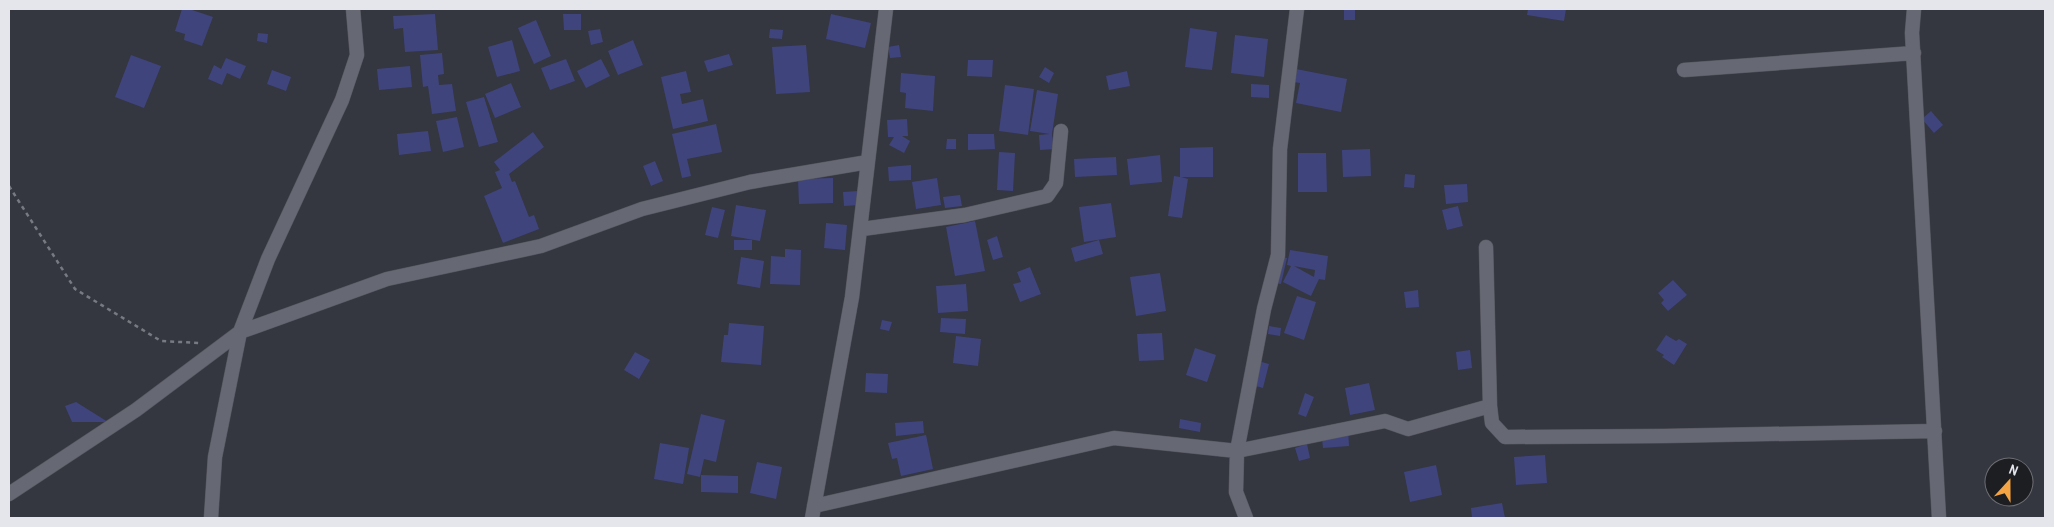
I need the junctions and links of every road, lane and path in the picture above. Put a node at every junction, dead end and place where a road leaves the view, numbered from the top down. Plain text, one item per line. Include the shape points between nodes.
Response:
1 (353, 9) edge
2 (886, 9) edge
3 (1297, 9) edge
4 (1914, 9) edge
5 (1914, 53) junction
6 (1684, 70) dead end
7 (1061, 130) dead end
8 (868, 162) junction
9 (9, 186) edge
10 (862, 229) junction
11 (1486, 247) dead end
12 (240, 332) junction
13 (207, 341) dead end
14 (1490, 406) junction
15 (1935, 431) junction
16 (1237, 451) junction
17 (9, 494) edge
18 (813, 512) edge
19 (211, 518) edge
20 (1246, 518) edge
21 (1939, 518) edge

1 - 12 street via 357,55 342,100 268,259
2 - 8 street
3 - 16 street via 1280,149 1278,255 1264,309
4 - 5 street
5 - 6 street
5 - 15 street
7 - 10 street via 1056,183 1047,196 965,215
8 - 10 street
8 - 12 street via 750,182 642,209 541,246 386,279
9 - 13 path via 75,289 161,341 199,344
10 - 18 street
11 - 14 street
12 - 17 street via 136,410
12 - 19 street via 215,457
14 - 15 street via 1492,423 1505,437
14 - 16 street via 1408,429 1385,421
15 - 21 street
16 - 18 street via 1114,438
16 - 20 street via 1236,492

